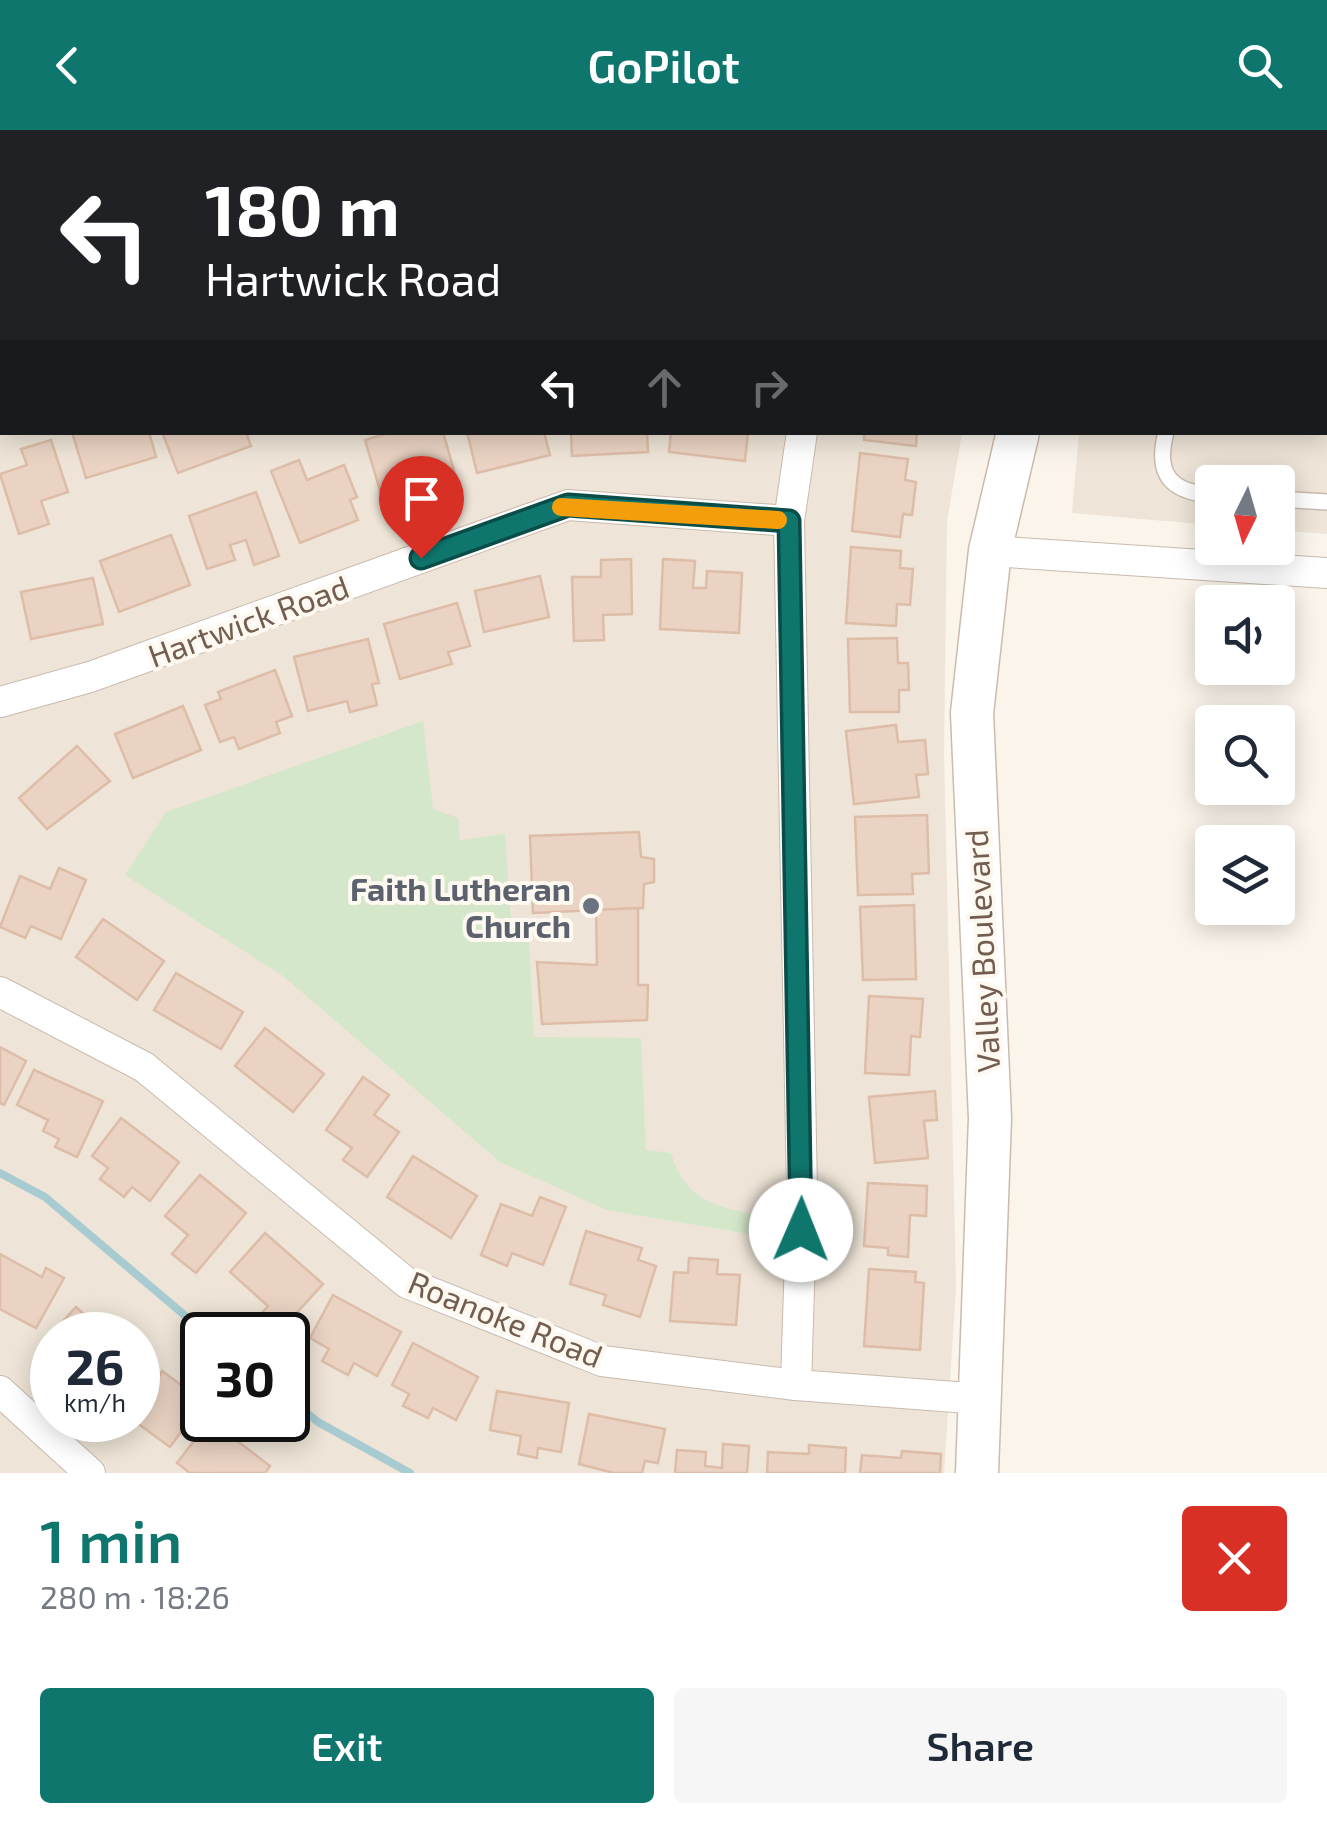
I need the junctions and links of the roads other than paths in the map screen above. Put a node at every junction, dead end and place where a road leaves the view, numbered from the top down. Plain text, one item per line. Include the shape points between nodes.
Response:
1 (802, 435) edge
2 (1017, 435) edge
3 (1165, 435) edge
4 (1195, 493) edge
5 (1295, 500) edge
6 (1327, 502) edge
7 (789, 521) junction
8 (990, 552) junction
9 (1327, 573) edge
10 (0, 702) edge
11 (0, 992) edge
12 (796, 1385) junction
13 (0, 1390) edge
14 (982, 1399) junction
15 (90, 1473) edge
16 (978, 1473) edge

1 - 7 street
2 - 8 street, Valley Boulevard
3 - 4 lane via 1162,471
5 - 6 lane
7 - 10 street, Hartwick Road via 568,505 90,677
7 - 12 street via 802,1191
8 - 9 street
8 - 14 street, Valley Boulevard via 972,713 990,1118
11 - 12 street, Roanoke Road via 144,1067 406,1283 602,1361
12 - 14 street, Roanoke Road
13 - 15 street
14 - 16 street, Valley Boulevard

